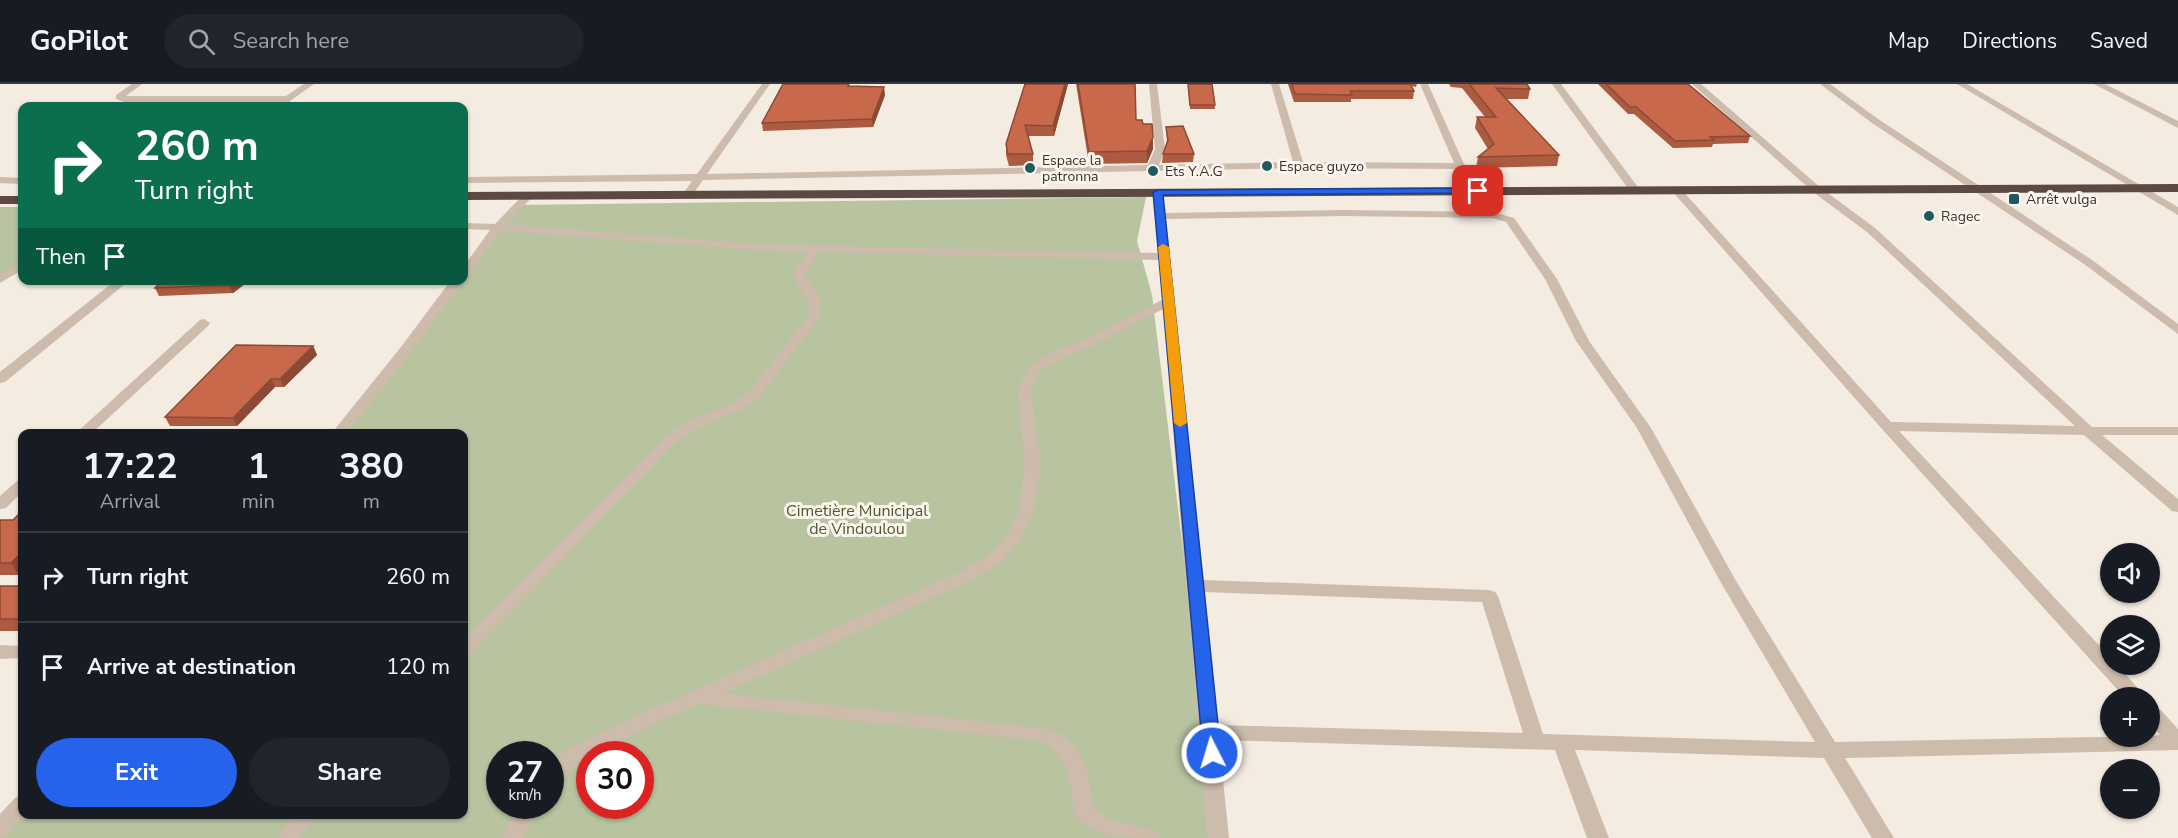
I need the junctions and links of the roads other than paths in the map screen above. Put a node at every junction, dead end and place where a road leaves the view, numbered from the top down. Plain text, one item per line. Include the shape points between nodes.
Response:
1 (138, 84) edge
2 (310, 84) edge
3 (766, 84) edge
4 (1152, 84) edge
5 (1275, 84) edge
6 (1424, 84) edge
7 (1556, 84) edge
8 (1696, 84) edge
9 (1824, 84) edge
10 (1961, 84) edge
11 (2098, 84) edge
12 (288, 99) junction
13 (283, 102) edge
14 (2178, 125) edge
15 (1299, 165) junction
16 (1460, 166) junction
17 (1152, 169) junction
18 (698, 176) junction
19 (0, 180) edge
20 (468, 180) edge
21 (18, 181) edge
22 (2178, 188) edge
23 (2139, 189) junction
24 (1817, 190) junction
25 (1981, 190) junction
26 (1478, 191) junction
27 (1677, 191) junction
28 (1158, 192) junction
29 (1636, 192) junction
30 (687, 195) junction
31 (468, 196) edge
32 (528, 196) junction
33 (0, 200) edge
34 (18, 200) edge
35 (2178, 213) edge
36 (1161, 216) junction
37 (468, 226) edge
38 (498, 227) junction
39 (816, 249) junction
40 (1164, 257) junction
41 (18, 268) edge
42 (468, 268) edge
43 (0, 279) edge
44 (118, 285) edge
45 (454, 285) edge
46 (1169, 301) junction
47 (204, 323) dead end
48 (2178, 330) edge
49 (0, 380) edge
50 (1887, 426) junction
51 (87, 429) edge
52 (342, 429) edge
53 (2088, 431) junction
54 (2178, 431) edge
55 (18, 488) edge
56 (0, 504) edge
57 (2178, 507) edge
58 (1196, 586) junction
59 (468, 647) edge
60 (0, 652) edge
61 (18, 652) edge
62 (2127, 687) edge
63 (697, 697) junction
64 (2160, 722) edge
65 (1210, 732) junction
66 (2178, 742) edge
67 (1536, 743) junction
68 (1563, 744) junction
69 (1831, 750) junction
70 (564, 763) edge
71 (18, 809) edge
72 (302, 819) edge
73 (521, 819) edge
74 (0, 829) edge
75 (289, 838) edge
76 (513, 838) edge
77 (1149, 838) edge
78 (1218, 838) edge
79 (1598, 838) edge
80 (1883, 838) edge

1 - 12 street via 119,97
2 - 12 street
3 - 18 street
4 - 17 street via 1160,149
5 - 15 street
6 - 16 street
7 - 29 street
8 - 24 street
9 - 25 street
10 - 23 street
11 - 14 street
12 - 13 street
15 - 16 street
15 - 17 street
16 - 26 street via 1478,174
17 - 18 street
18 - 20 street
18 - 30 street
19 - 21 street
22 - 23 highway
23 - 25 highway
23 - 35 street
24 - 25 highway
24 - 27 highway
24 - 53 street via 1871,230
25 - 48 street via 2088,262
26 - 28 highway
26 - 29 highway
27 - 29 highway
27 - 50 street
28 - 30 highway
28 - 36 street
30 - 32 highway
31 - 32 highway
32 - 38 street
33 - 34 highway
36 - 40 street
36 - 69 street via 1344,213 1493,215 1510,220 1551,279 1583,342 1644,428 1728,580
37 - 38 street
38 - 39 street
38 - 42 street
39 - 40 street
39 - 59 street via 798,275 818,305 813,318 753,396 671,439
40 - 46 street
41 - 43 street
44 - 49 street
45 - 52 street
46 - 58 street
46 - 63 street via 1033,370 1024,391 1033,464 1026,510 1017,535 994,560
47 - 51 street
50 - 53 street
50 - 62 street
53 - 54 street
53 - 57 street
55 - 56 street
58 - 65 street
58 - 67 street via 1489,596
60 - 61 street
63 - 70 street
63 - 77 street via 1044,734 1064,744 1076,765 1084,814 1105,827
64 - 66 street
65 - 67 street
65 - 78 street
66 - 69 street
67 - 68 street
68 - 69 street
68 - 79 street
69 - 80 street
71 - 74 street
72 - 75 street
73 - 76 street

